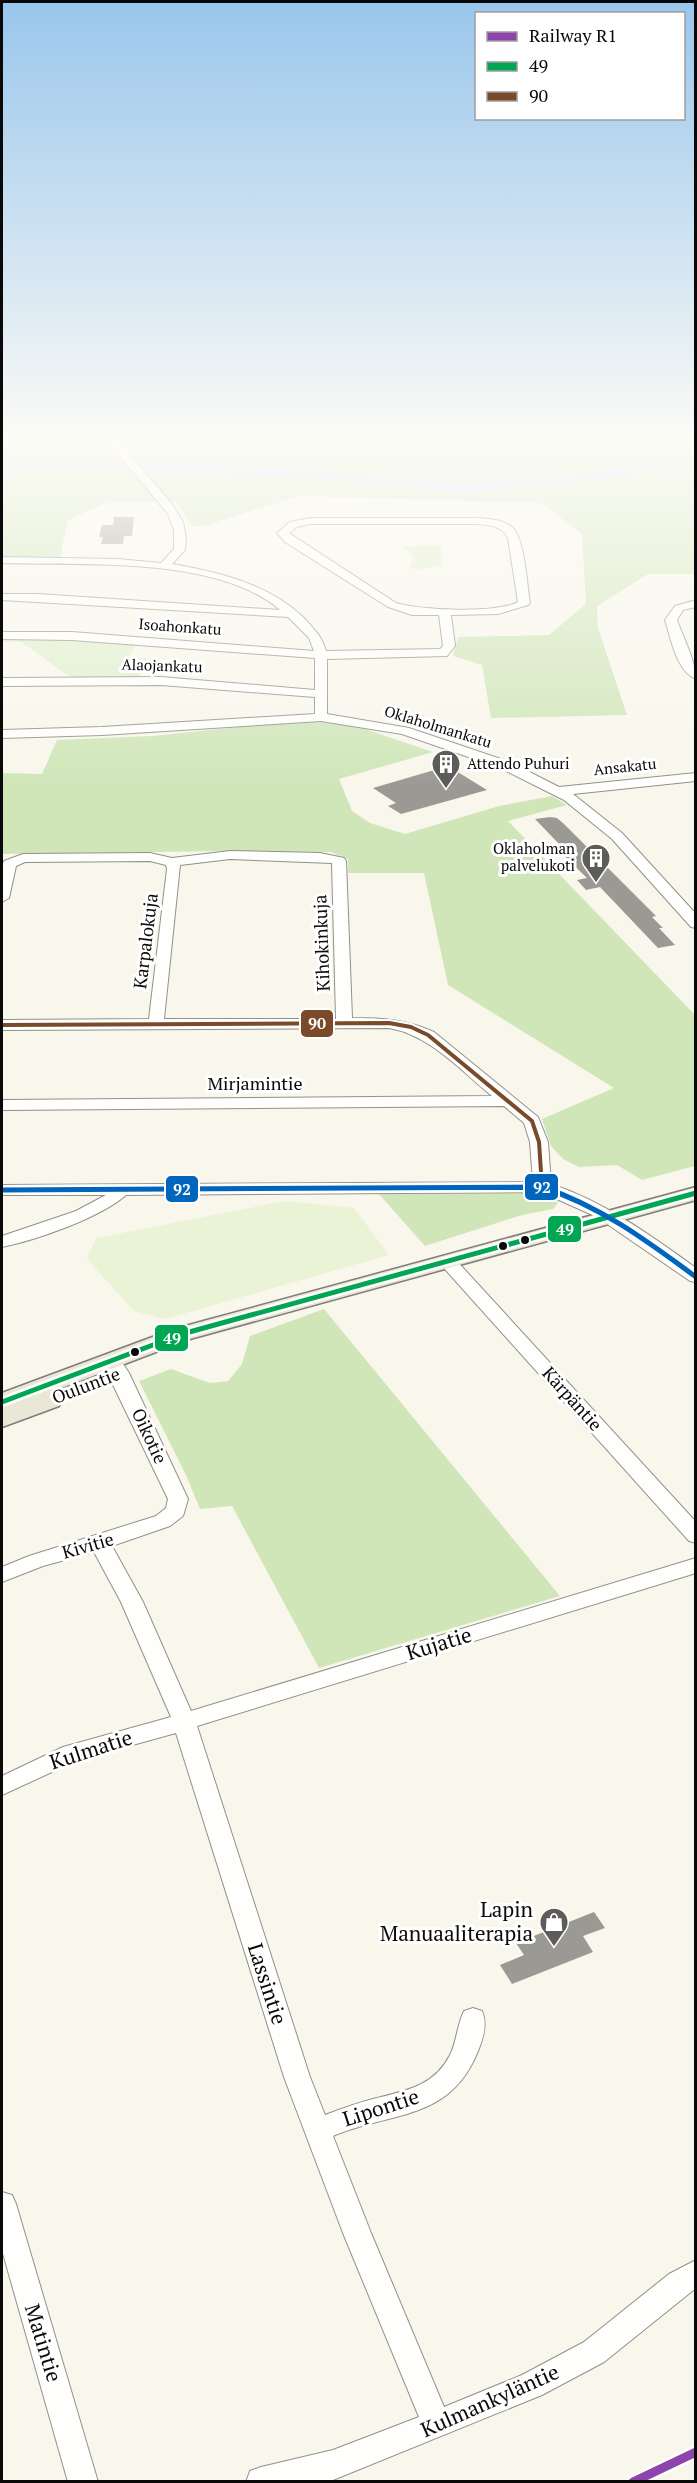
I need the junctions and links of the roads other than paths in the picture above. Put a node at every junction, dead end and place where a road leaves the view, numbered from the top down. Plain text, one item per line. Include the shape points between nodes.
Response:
1 (174, 555) edge
2 (313, 555) edge
3 (517, 555) edge
4 (2, 560) edge
5 (163, 567) junction
6 (2, 597) edge
7 (696, 603) edge
8 (445, 612) junction
9 (294, 614) junction
10 (2, 636) edge
11 (320, 655) junction
12 (696, 675) edge
13 (2, 682) edge
14 (321, 694) junction
15 (321, 717) junction
16 (2, 734) edge
17 (696, 777) edge
18 (558, 791) junction
19 (172, 862) junction
20 (2, 898) edge
21 (696, 924) edge
22 (156, 1024) junction
23 (344, 1024) junction
24 (2, 1025) edge
25 (509, 1101) junction
26 (2, 1105) edge
27 (542, 1187) junction
28 (2, 1190) edge
29 (121, 1190) junction
30 (696, 1193) edge
31 (611, 1217) junction
32 (2, 1242) edge
33 (448, 1262) junction
34 (696, 1277) edge
35 (115, 1366) junction
36 (2, 1402) edge
37 (2, 1419) edge
38 (173, 1515) joint
39 (696, 1536) edge
40 (99, 1543) junction
41 (696, 1565) edge
42 (2, 1575) edge
43 (184, 1722) junction
44 (2, 1786) edge
45 (473, 2019) dead end
46 (317, 2131) junction
47 (2, 2204) edge
48 (696, 2273) edge
49 (437, 2426) junction
50 (83, 2481) edge
51 (261, 2481) edge

1 - 5 street
2 - 8 street via 397,608
3 - 8 street via 524,603 503,610
4 - 5 street
5 - 9 street via 255,588
6 - 9 street
7 - 12 street via 679,608 671,620 684,660
8 - 11 street, Isoahonkatu via 449,646 443,653
9 - 11 street via 318,641
10 - 11 street, Isoahonkatu via 60,635
11 - 14 street
13 - 14 street, Alaojankatu via 160,681
14 - 15 street
15 - 16 street, Oklaholmankatu
15 - 18 street, Oklaholmankatu via 413,733 505,765
17 - 18 street, Ansakatu
18 - 21 street, Oklaholmankatu via 617,836
19 - 20 street via 150,857 30,857 8,866
19 - 22 street, Karpalokuja
19 - 23 street, Kihokinkuja via 230,855 339,861
22 - 23 street
22 - 24 street
23 - 25 street via 389,1023 417,1029
25 - 26 street, Mirjamintie
25 - 27 street via 532,1121 537,1134
27 - 29 street
27 - 31 street via 569,1195
28 - 29 street
29 - 32 street via 94,1209
30 - 31 main road, Ouluntie
31 - 33 main road, Ouluntie
31 - 34 street
33 - 35 main road, Ouluntie via 270,1310
33 - 39 street, Kärpäntie
35 - 36 main road, Ouluntie
35 - 37 main road, Ouluntie
35 - 38 street, Oikotie via 178,1499
38 - 40 street, Kivitie
40 - 42 street, Kivitie
40 - 43 street, Lassintie via 132,1602
41 - 43 street, Kujatie
43 - 44 street, Kulmatie via 71,1753
43 - 46 street, Lassintie
45 - 46 street, Lipontie via 462,2061 433,2090 410,2102 356,2115
46 - 49 street, Lassintie
47 - 50 street, Matintie
48 - 49 street, Kulmankyläntie via 594,2352 532,2385
49 - 51 street, Kulmankyläntie via 333,2465

